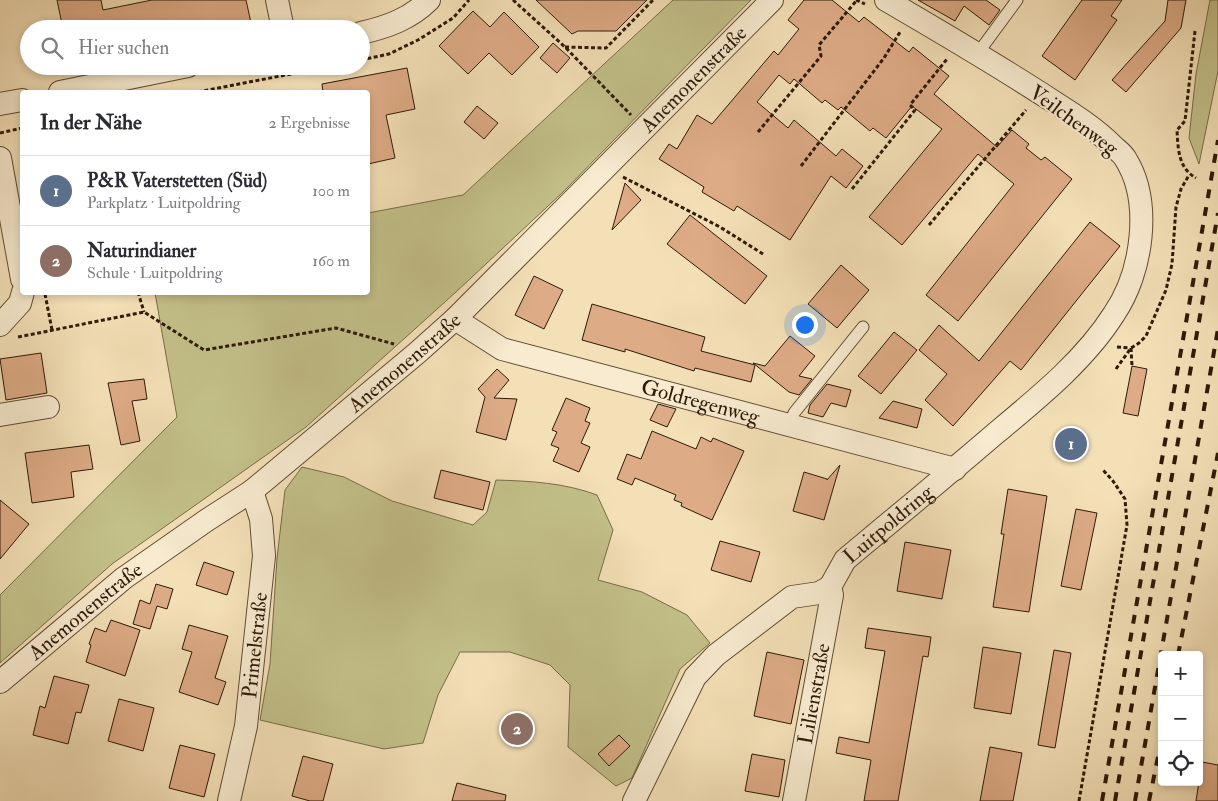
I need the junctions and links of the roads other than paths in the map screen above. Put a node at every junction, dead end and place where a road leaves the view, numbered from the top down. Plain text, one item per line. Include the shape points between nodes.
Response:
1 (277, 0) edge
2 (429, 0) edge
3 (772, 0) edge
4 (886, 0) edge
5 (1017, 0) edge
6 (281, 20) edge
7 (370, 30) edge
8 (969, 48) junction
9 (144, 75) edge
10 (70, 90) edge
11 (20, 100) edge
12 (0, 104) edge
13 (0, 158) edge
14 (1140, 239) joint
15 (20, 268) edge
16 (22, 295) edge
17 (455, 318) junction
18 (863, 327) dead end
19 (9, 331) edge
20 (48, 407) dead end
21 (0, 415) edge
22 (789, 425) junction
23 (955, 469) junction
24 (252, 491) junction
25 (830, 587) junction
26 (0, 682) edge
27 (229, 801) edge
28 (634, 801) edge
29 (794, 801) edge

1 - 6 street
2 - 7 street via 395,23
3 - 17 street, Anemonenstraße
4 - 8 street, Veilchenweg
5 - 8 lane
8 - 14 street, Veilchenweg via 1078,117 1124,156 1138,195
9 - 10 street
11 - 12 street
13 - 15 street
14 - 23 street, Luitpoldring via 1133,277 1115,314 1094,342 1038,398
16 - 19 street
17 - 22 street, Goldregenweg via 502,349
17 - 24 street, Anemonenstraße
18 - 22 lane via 794,413
20 - 21 street
22 - 23 street, Goldregenweg
23 - 25 street, Luitpoldring via 845,560
24 - 26 street, Anemonenstraße via 124,578
24 - 27 street, Primelstraße via 261,519 264,556 246,726
25 - 28 street, Luitpoldring via 819,593 792,598 716,655 695,677
25 - 29 street, Lilienstraße via 832,594

